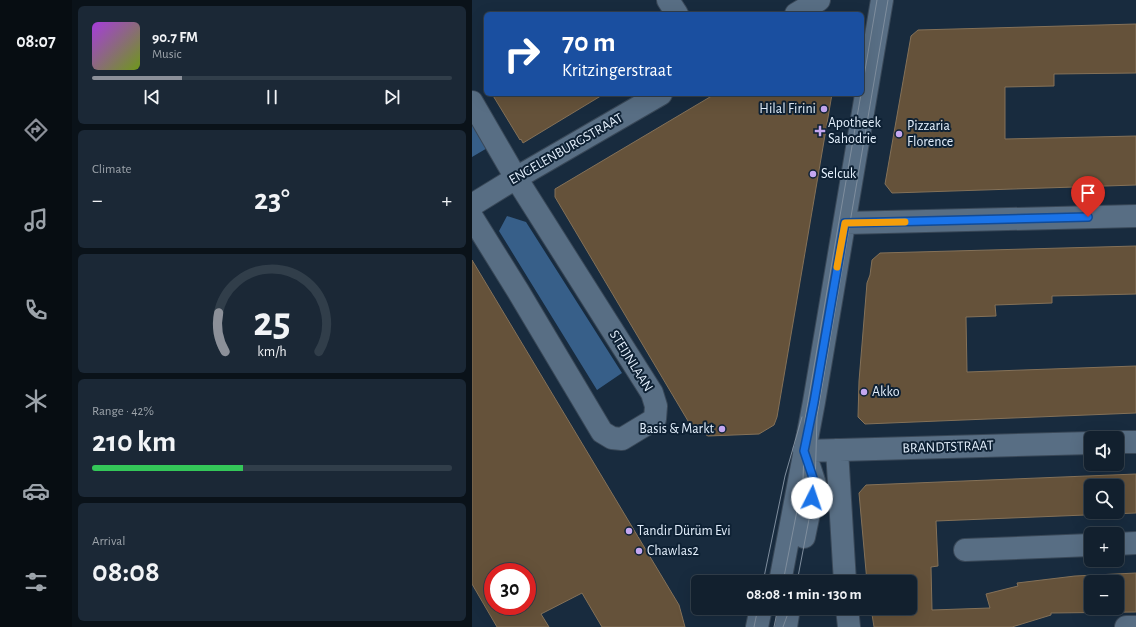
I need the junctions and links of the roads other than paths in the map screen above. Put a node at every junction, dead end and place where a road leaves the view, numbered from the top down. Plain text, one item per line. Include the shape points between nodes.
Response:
1 (668, 0) edge
2 (818, 0) edge
3 (882, 0) edge
4 (676, 12) edge
5 (799, 12) edge
6 (659, 96) edge
7 (472, 102) edge
8 (516, 178) junction
9 (472, 205) edge
10 (1136, 216) edge
11 (472, 217) edge
12 (845, 223) junction
13 (1124, 442) edge
14 (1136, 442) edge
15 (1084, 443) edge
16 (836, 450) junction
17 (804, 451) junction
18 (1124, 544) edge
19 (1136, 544) edge
20 (1084, 545) edge
21 (965, 550) dead end
22 (767, 575) edge
23 (781, 575) edge
24 (796, 575) edge
25 (845, 575) edge
26 (760, 615) edge
27 (774, 615) edge
28 (788, 615) edge
29 (848, 615) edge
30 (1136, 626) edge
31 (757, 627) edge
32 (771, 627) edge
33 (786, 627) edge
34 (849, 627) edge
35 (1126, 627) edge

1 - 4 street
2 - 5 street
3 - 12 street
6 - 8 street, ENGELENBURGSTRAAT
7 - 8 street, STEIJNLAAN
8 - 9 street, ENGELENBURGSTRAAT
8 - 11 street, STEIJNLAAN via 652,393 656,406 655,419 622,439 612,438 602,432
10 - 12 street
12 - 17 street
13 - 14 street
15 - 16 street, BRANDTSTRAAT
16 - 17 street, BRANDTSTRAAT
16 - 25 street
17 - 22 street via 787,476
17 - 23 street
17 - 24 street via 815,484
18 - 19 street
20 - 21 street
26 - 31 street
27 - 32 street
28 - 33 street
29 - 34 street
30 - 35 street

